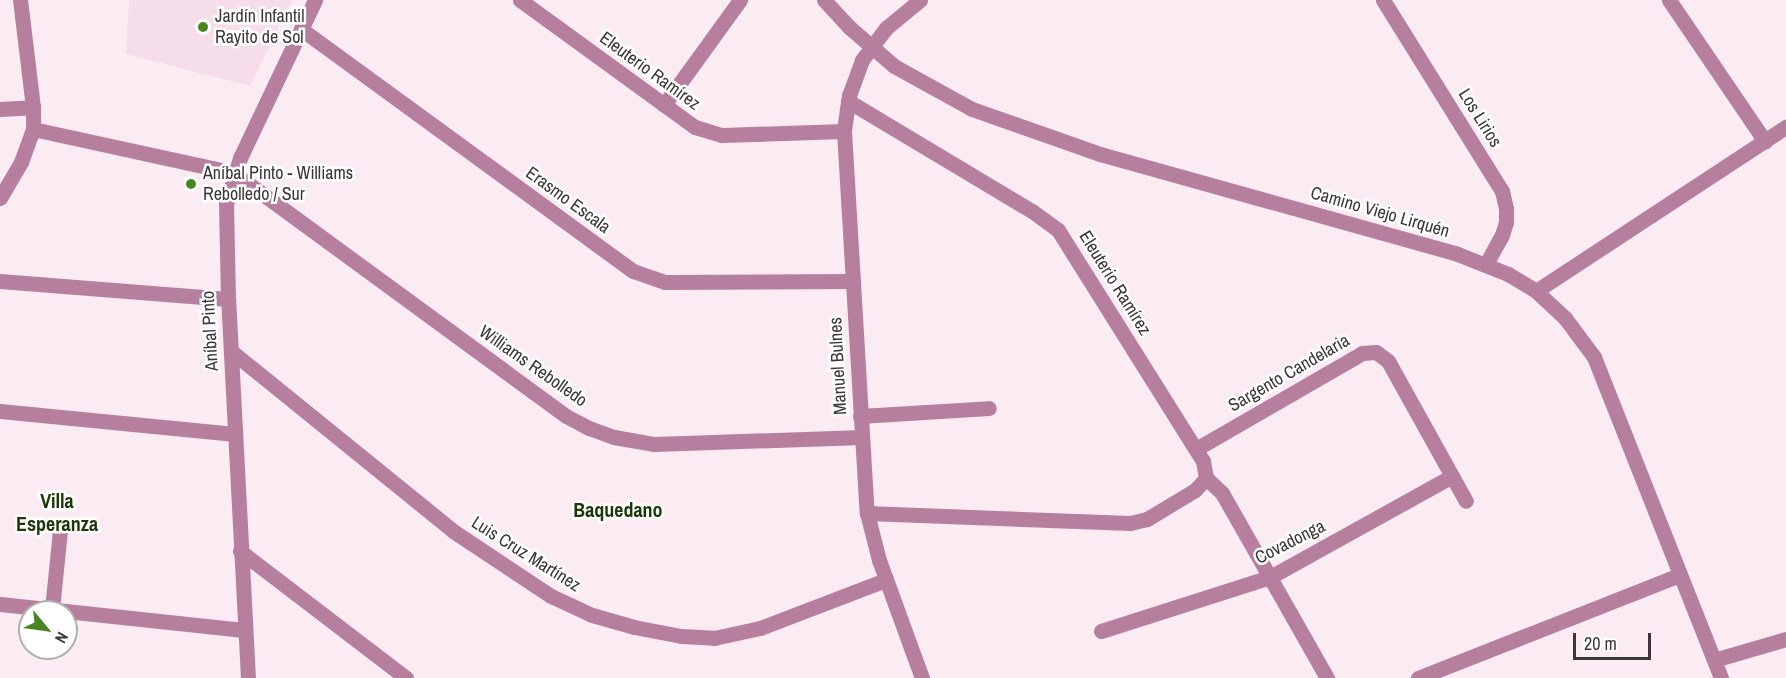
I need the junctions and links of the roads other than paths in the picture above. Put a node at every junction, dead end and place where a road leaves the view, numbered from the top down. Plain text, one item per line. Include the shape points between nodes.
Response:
1 (20, 0) edge
2 (315, 0) edge
3 (519, 0) edge
4 (740, 0) edge
5 (824, 0) edge
6 (920, 0) edge
7 (1383, 0) edge
8 (1669, 0) edge
9 (301, 29) junction
10 (870, 48) junction
11 (848, 101) junction
12 (664, 105) junction
13 (33, 107) junction
14 (0, 109) edge
15 (1786, 127) edge
16 (33, 129) junction
17 (844, 131) junction
18 (1765, 141) junction
19 (234, 173) junction
20 (0, 198) edge
21 (1486, 264) junction
22 (0, 281) edge
23 (853, 281) junction
24 (1536, 291) junction
25 (228, 298) junction
26 (231, 351) junction
27 (989, 408) dead end
28 (0, 411) edge
29 (860, 416) junction
30 (235, 434) junction
31 (862, 437) junction
32 (1196, 449) junction
33 (1452, 477) junction
34 (1206, 478) junction
35 (1466, 501) dead end
36 (867, 513) junction
37 (60, 531) dead end
38 (240, 551) junction
39 (1679, 575) junction
40 (1270, 577) junction
41 (886, 580) junction
42 (53, 600) edge
43 (0, 604) edge
44 (18, 606) edge
45 (78, 612) edge
46 (244, 630) junction
47 (1101, 631) dead end
48 (1786, 639) edge
49 (1714, 660) junction
50 (248, 678) edge
51 (406, 678) edge
52 (922, 678) edge
53 (1327, 678) edge
54 (1418, 678) edge
55 (1721, 678) edge

1 - 13 street
2 - 9 street, Aníbal Pinto
3 - 12 street, Eleuterio Ramírez
4 - 12 street
5 - 10 street, Camino Viejo Lirquén
6 - 10 street, Manuel Bulnes via 886,28
7 - 21 street, Los Lirios via 1502,191 1506,222
8 - 18 street
9 - 19 street, Aníbal Pinto
9 - 23 street, Erasmo Escala via 633,272 665,282
10 - 11 street, Manuel Bulnes via 854,76
10 - 21 street, Camino Viejo Lirquén via 920,83 1012,125 1100,154
11 - 17 street, Manuel Bulnes
11 - 32 street, Eleuterio Ramírez via 1058,230
12 - 17 street, Eleuterio Ramírez via 695,127 722,135
13 - 14 street
13 - 16 street
15 - 18 street
16 - 19 street
16 - 20 street via 21,162
17 - 23 street, Manuel Bulnes
18 - 24 street
19 - 25 street, Aníbal Pinto via 225,221
19 - 31 street, Williams Rebolledo via 566,416 589,428 654,444
21 - 24 street, Camino Viejo Lirquén
22 - 25 street
23 - 29 street, Manuel Bulnes
24 - 39 street, Camino Viejo Lirquén via 1565,318 1594,357
25 - 26 street, Aníbal Pinto
26 - 30 street, Aníbal Pinto
26 - 41 street, Luis Cruz Martínez via 453,531 544,592 592,615 681,636 714,638 760,628
27 - 29 street
28 - 30 street
29 - 31 street, Manuel Bulnes
30 - 38 street, Aníbal Pinto
31 - 36 street, Manuel Bulnes
32 - 33 street, Sargento Candelaria via 1369,351 1388,362
32 - 34 street, Eleuterio Ramírez via 1206,466
33 - 35 street, Sargento Candelaria
33 - 40 street, Covadonga
34 - 36 street via 1195,490 1147,519 1130,523
34 - 40 street via 1222,493
36 - 41 street, Manuel Bulnes
37 - 42 street
38 - 46 street, Aníbal Pinto
38 - 51 street
39 - 49 street, Camino Viejo Lirquén
39 - 54 street
40 - 47 street, Covadonga
40 - 53 street
41 - 52 street, Manuel Bulnes
43 - 44 street
45 - 46 street
46 - 50 street, Aníbal Pinto
48 - 49 street
49 - 55 street, Camino Viejo Lirquén

